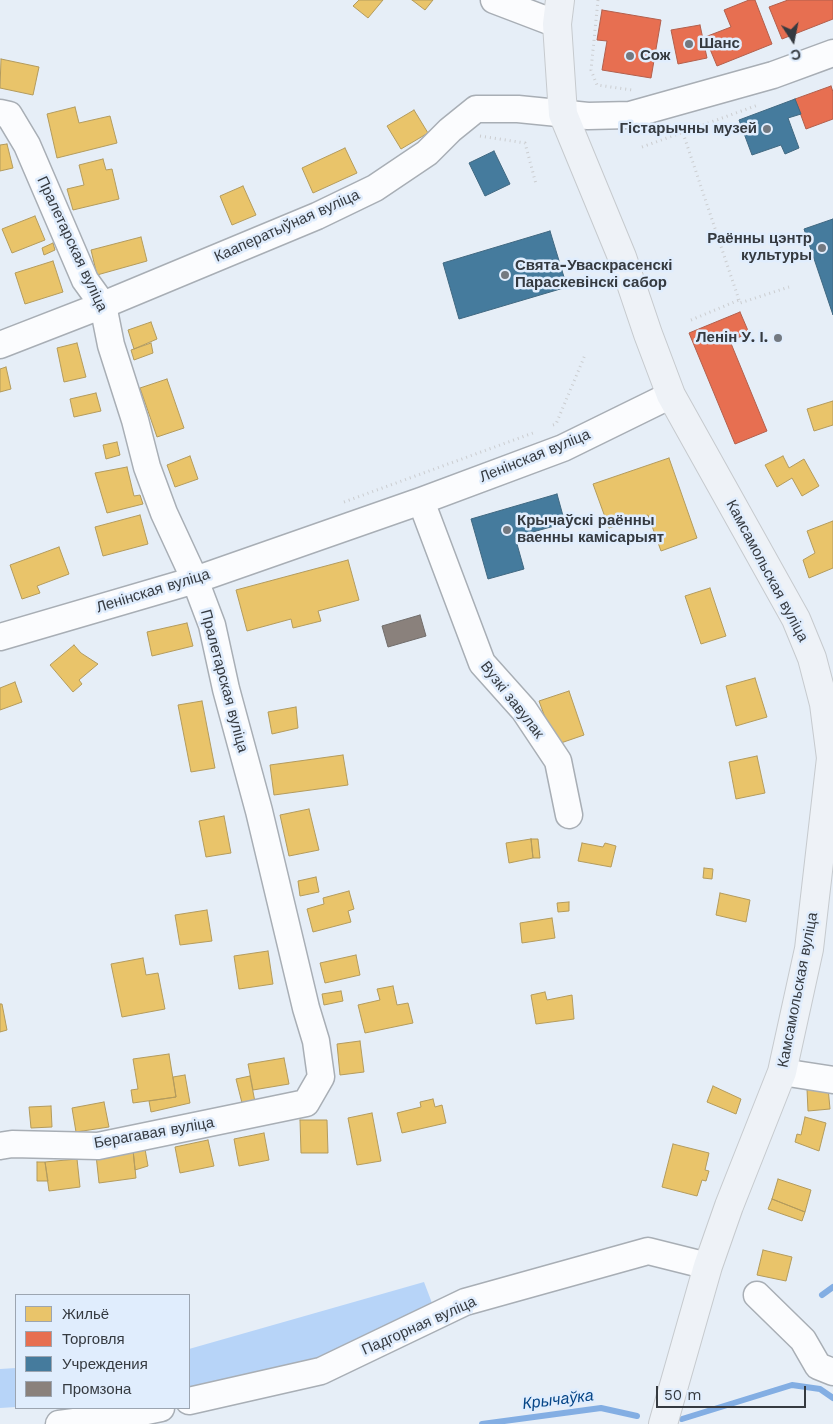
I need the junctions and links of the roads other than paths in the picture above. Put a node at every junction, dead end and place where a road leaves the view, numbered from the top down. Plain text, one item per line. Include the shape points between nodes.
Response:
1 (494, 0) edge
2 (558, 12) edge
3 (833, 53) edge
4 (0, 113) edge
5 (563, 114) junction
6 (103, 305) junction
7 (0, 345) edge
8 (671, 395) junction
9 (421, 501) junction
10 (195, 580) junction
11 (0, 637) edge
12 (569, 814) dead end
13 (782, 1072) junction
14 (833, 1080) edge
15 (306, 1103) joint
16 (0, 1146) edge
17 (708, 1266) junction
18 (757, 1295) dead end
19 (833, 1372) edge
20 (190, 1401) edge
21 (156, 1409) edge
22 (59, 1424) edge
23 (663, 1424) edge

1 - 2 street
2 - 5 main road
3 - 5 street, Кааператыўная вуліца via 773,75 630,115
4 - 6 street, Пралетарская вуліца via 9,115 27,145 85,280
5 - 6 street, Кааператыўная вуліца via 518,108 476,109 427,153 376,188
5 - 8 main road via 622,257
6 - 7 street, Кааператыўная вуліца
6 - 10 street, Пралетарская вуліца via 147,467 164,514
8 - 9 street, Ленінская вуліца via 563,448
8 - 13 main road, Камсамольская вуліца via 796,619 812,658 824,704 832,758 809,949
9 - 10 street, Ленінская вуліца
9 - 12 street, Вузкі завулак via 482,663 524,710 558,761
10 - 11 street, Ленінская вуліца
10 - 15 street, Пралетарская вуліца via 212,624 316,1041 321,1077
13 - 14 street
13 - 17 main road, Камсамольская вуліца
15 - 16 street, Берагавая вуліца via 98,1146
17 - 20 street, Падгорная вуліца via 648,1251 465,1302 321,1371
17 - 23 main road, Камсамольская вуліца
18 - 19 street via 804,1340 818,1366
21 - 22 street

